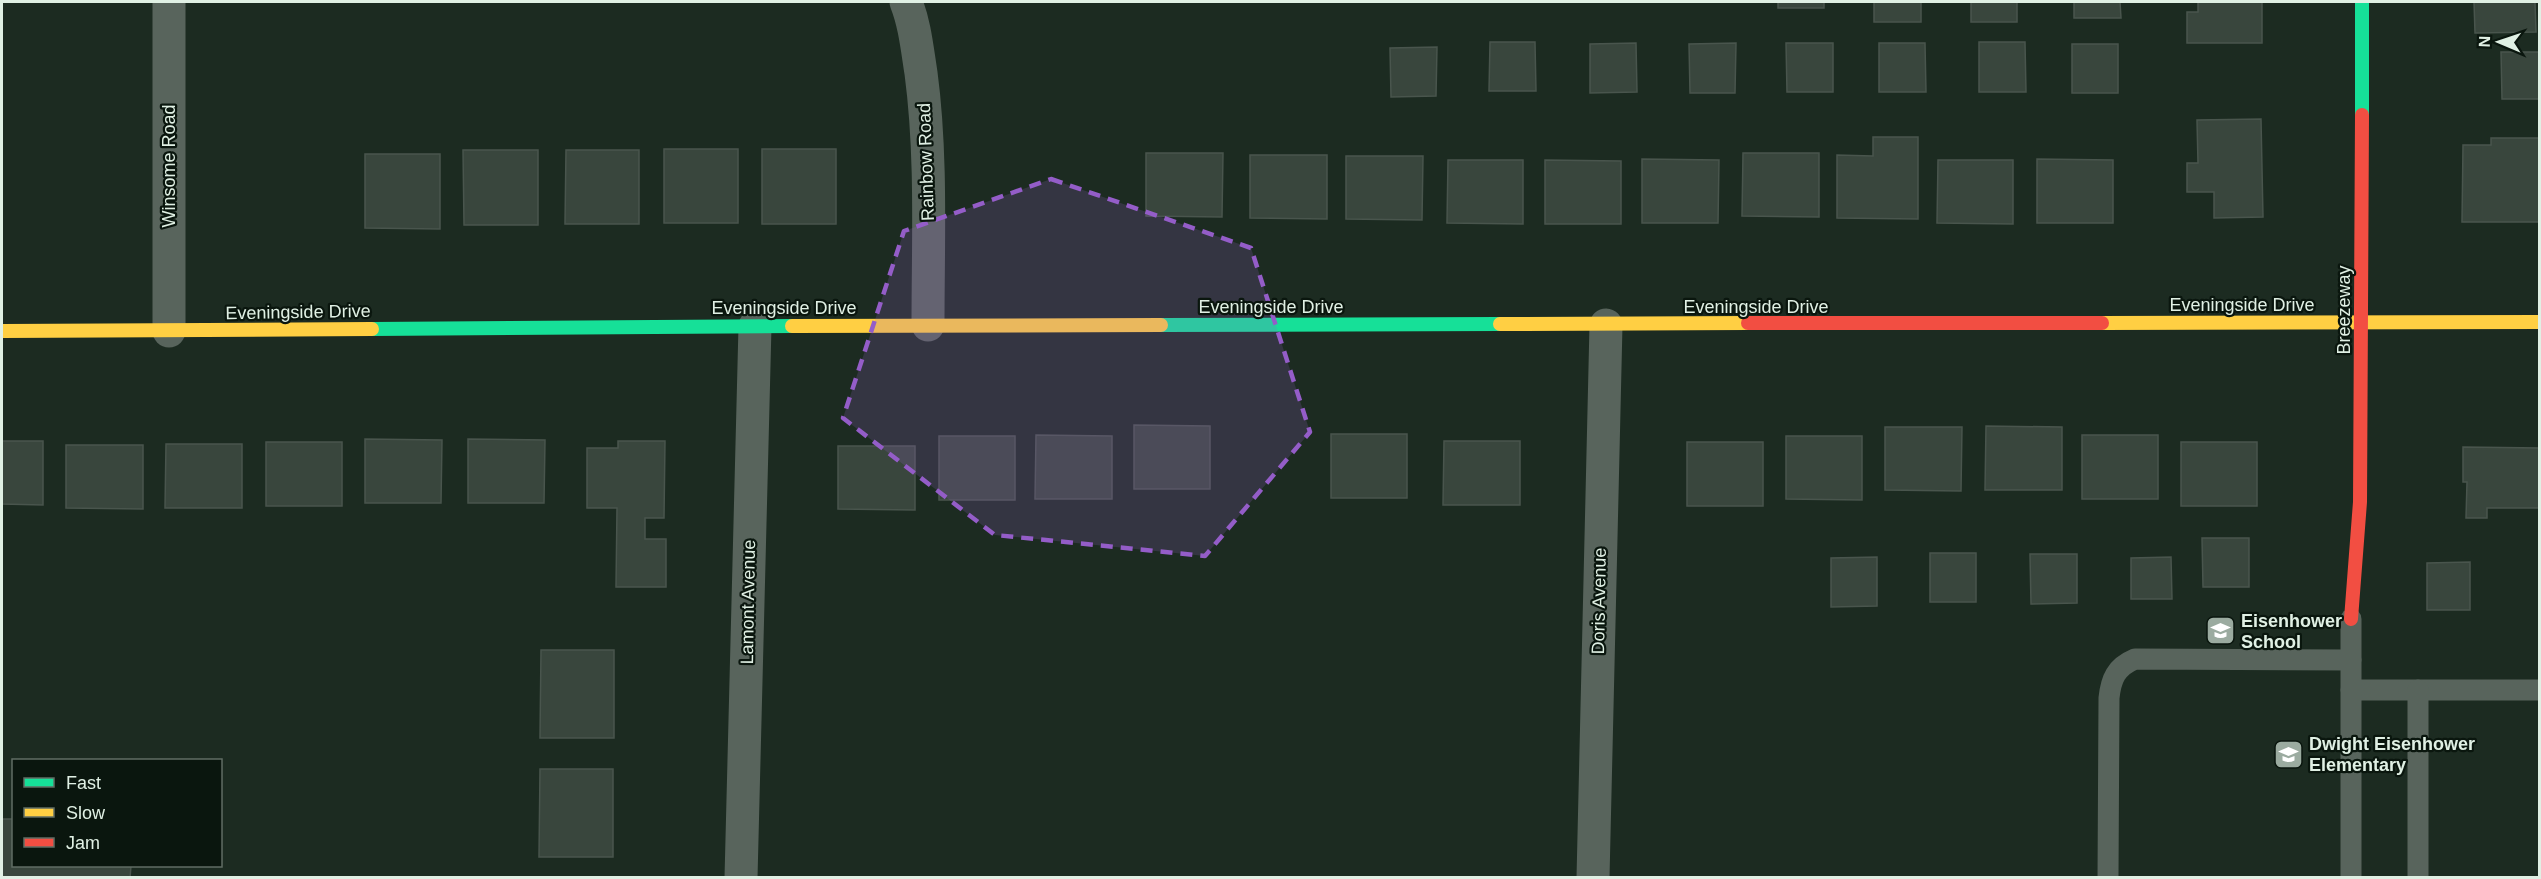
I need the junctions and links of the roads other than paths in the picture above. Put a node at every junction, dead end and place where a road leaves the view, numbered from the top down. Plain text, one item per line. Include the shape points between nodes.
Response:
1 (169, 2) edge
2 (906, 2) edge
3 (2362, 2) edge
4 (2362, 322) junction
5 (2540, 322) edge
6 (928, 325) junction
7 (1606, 325) junction
8 (755, 326) junction
9 (2, 331) edge
10 (170, 332) junction
11 (2351, 619) joint
12 (2351, 660) junction
13 (2351, 690) junction
14 (2418, 690) junction
15 (2540, 690) edge
16 (741, 878) edge
17 (1593, 878) edge
18 (2108, 878) edge
19 (2351, 878) edge
20 (2418, 878) edge

1 - 10 street, Winsome Road
2 - 6 street, Rainbow Road via 914,23 925,107
3 - 4 street, Breezeway
4 - 5 street, Eveningside Drive
4 - 7 street, Eveningside Drive
4 - 11 street, Breezeway via 2360,502
6 - 7 street, Eveningside Drive
6 - 8 street, Eveningside Drive
7 - 17 street, Doris Avenue
8 - 10 street, Eveningside Drive
8 - 16 street, Lamont Avenue
9 - 10 street, Eveningside Drive
11 - 12 lane
12 - 13 lane
12 - 18 lane via 2135,659 2124,664 2110,684
13 - 14 lane
13 - 19 lane
14 - 15 lane
14 - 20 lane

